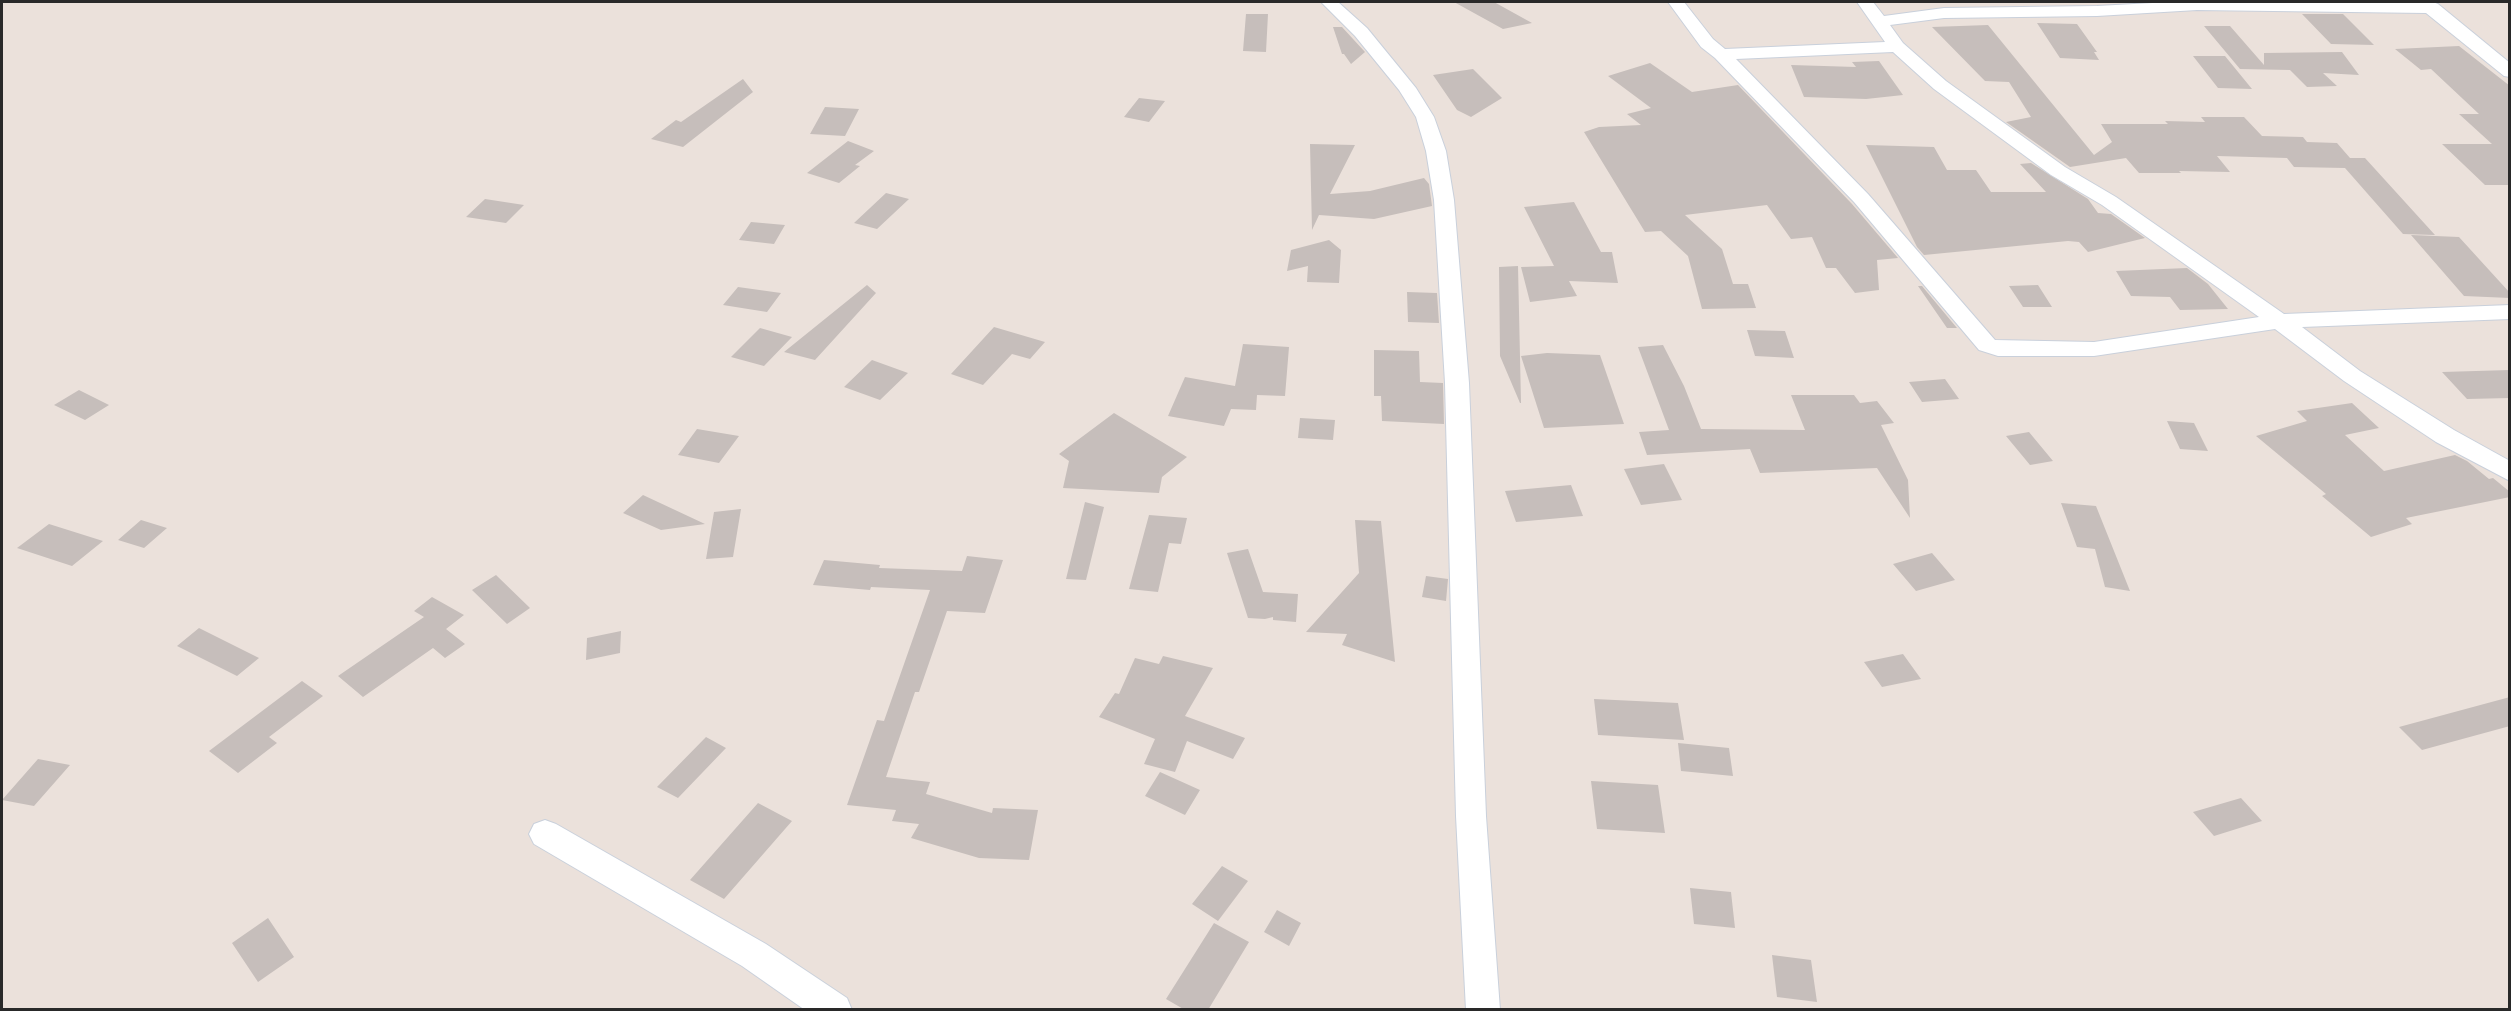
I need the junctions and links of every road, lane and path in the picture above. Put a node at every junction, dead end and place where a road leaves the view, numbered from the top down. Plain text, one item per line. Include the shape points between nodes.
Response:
1 (1329, 2) edge
2 (1676, 2) edge
3 (1865, 2) edge
4 (2428, 5) edge
5 (1878, 22) junction
6 (1897, 47) junction
7 (1721, 54) junction
8 (2510, 72) edge
9 (2510, 312) edge
10 (2279, 321) junction
11 (2510, 472) edge
12 (546, 834) dead end
13 (835, 1010) edge
14 (1483, 1010) edge

1 - 14 street via 1361,32 1407,88 1425,117 1436,151 1444,200 1457,383 1471,816
2 - 7 street via 1707,43
3 - 5 street
4 - 5 street via 2197,5 1944,13
4 - 8 street
5 - 6 street
6 - 7 street
6 - 10 street via 1941,85 2058,171 2109,201
7 - 10 street via 1861,198 1987,345 1998,349 2094,349
9 - 10 street
10 - 11 street via 2352,376
12 - 13 street via 754,955

